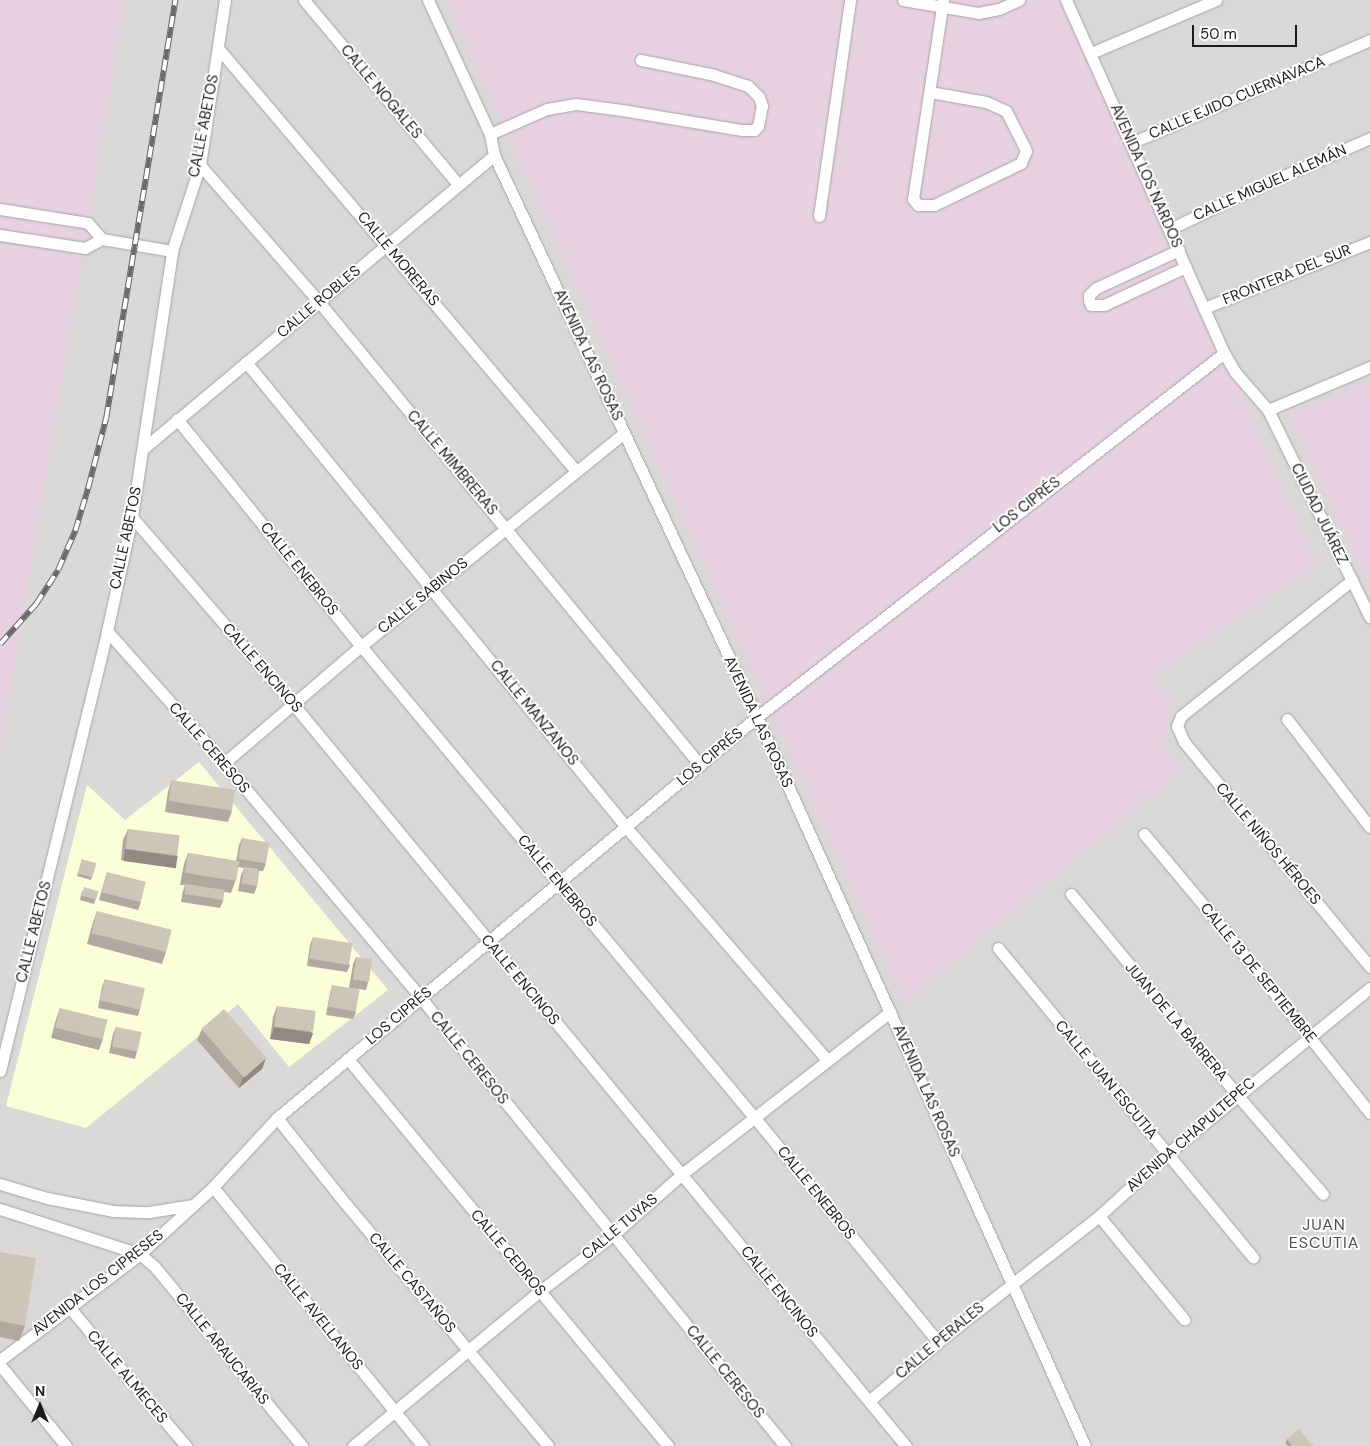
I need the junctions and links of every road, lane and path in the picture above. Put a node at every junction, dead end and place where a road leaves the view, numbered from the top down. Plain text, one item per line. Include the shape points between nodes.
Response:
1 (225, 0) edge
2 (304, 0) edge
3 (428, 0) edge
4 (850, 0) edge
5 (903, 0) edge
6 (1019, 0) edge
7 (1066, 0) edge
8 (1216, 0) edge
9 (943, 4) edge
10 (1370, 40) edge
11 (218, 48) junction
12 (1091, 53) junction
13 (641, 60) dead end
14 (930, 92) junction
15 (490, 134) junction
16 (1370, 138) edge
17 (1131, 143) junction
18 (494, 155) junction
19 (200, 165) junction
20 (458, 184) junction
21 (0, 209) edge
22 (819, 216) dead end
23 (1170, 229) junction
24 (0, 236) edge
25 (102, 239) junction
26 (1370, 242) edge
27 (387, 245) junction
28 (1179, 250) junction
29 (172, 251) junction
30 (1186, 267) junction
31 (319, 302) junction
32 (1204, 308) junction
33 (1224, 353) junction
34 (246, 362) junction
35 (1370, 366) edge
36 (1268, 410) junction
37 (178, 419) junction
38 (624, 433) junction
39 (144, 448) junction
40 (576, 471) junction
41 (132, 517) junction
42 (506, 529) junction
43 (1352, 580) junction
44 (433, 588) junction
45 (1370, 617) edge
46 (107, 631) junction
47 (361, 646) junction
48 (293, 704) junction
49 (757, 717) junction
50 (1287, 719) dead end
51 (224, 763) junction
52 (700, 765) junction
53 (626, 827) junction
54 (1370, 828) edge
55 (1144, 834) dead end
56 (558, 882) junction
57 (1071, 894) dead end
58 (488, 942) junction
59 (998, 948) dead end
60 (1370, 967) edge
61 (1370, 988) edge
62 (421, 998) junction
63 (890, 1012) junction
64 (1310, 1036) junction
65 (348, 1060) junction
66 (827, 1060) junction
67 (0, 1071) edge
68 (1237, 1095) junction
69 (1370, 1113) edge
70 (754, 1117) junction
71 (277, 1118) junction
72 (1166, 1154) junction
73 (682, 1174) junction
74 (0, 1184) edge
75 (214, 1187) junction
76 (1322, 1194) dead end
77 (193, 1205) junction
78 (0, 1209) edge
79 (1099, 1216) junction
80 (613, 1235) junction
81 (140, 1254) junction
82 (1253, 1257) dead end
83 (1012, 1282) junction
84 (540, 1291) junction
85 (69, 1307) junction
86 (1184, 1320) dead end
87 (938, 1342) junction
88 (469, 1350) junction
89 (0, 1360) edge
90 (0, 1365) edge
91 (869, 1402) junction
92 (394, 1412) junction
93 (66, 1446) edge
94 (186, 1446) edge
95 (302, 1446) edge
96 (353, 1446) edge
97 (423, 1446) edge
98 (548, 1446) edge
99 (668, 1446) edge
100 (785, 1446) edge
101 (906, 1446) edge
102 (1085, 1446) edge

1 - 11 street, CALLE ABETOS
2 - 20 street, CALLE NOGALES
3 - 15 street, AVENIDA LAS ROSAS
4 - 22 street
5 - 9 street
6 - 9 street via 978,14
7 - 12 street, AVENIDA LOS NARDOS
8 - 12 street
9 - 14 street
10 - 17 street, CALLE EJIDO CUERNAVACA
11 - 19 street, CALLE ABETOS
11 - 27 street, CALLE MORERAS
12 - 17 street, AVENIDA LOS NARDOS
13 - 15 street via 715,75 748,86 760,97 758,126 754,130 742,130 576,104 547,109
14 - 14 street via 912,192 918,205 934,205 1021,163 1026,151 1006,111 986,102
15 - 18 street, AVENIDA LAS ROSAS
16 - 23 street, CALLE MIGUEL ALEMÁN
17 - 23 street, AVENIDA LOS NARDOS
18 - 20 street, CALLE ROBLES
18 - 38 street, AVENIDA LAS ROSAS
19 - 29 street, CALLE ABETOS
19 - 31 street, CALLE MIMBRERAS
20 - 27 street, CALLE ROBLES
21 - 25 street via 88,223
23 - 28 street, AVENIDA LOS NARDOS
24 - 25 street via 85,248
25 - 29 street
26 - 32 street, FRONTERA DEL SUR
27 - 31 street, CALLE ROBLES
27 - 40 street, CALLE MORERAS
28 - 30 street, AVENIDA LOS NARDOS
28 - 30 street via 1096,288 1089,296 1091,305 1104,304
29 - 39 street, CALLE ABETOS
30 - 32 street, AVENIDA LOS NARDOS
31 - 34 street, CALLE ROBLES
31 - 42 street, CALLE MIMBRERAS
32 - 33 street, AVENIDA LOS NARDOS
33 - 36 street, CIUDAD JUÁREZ via 1235,372
33 - 49 street, LOS CIPRÉS
34 - 37 street, CALLE ROBLES
34 - 44 street, CALLE MANZANOS
35 - 36 street
36 - 43 street, CIUDAD JUÁREZ
37 - 39 street, CALLE ROBLES
37 - 47 street, CALLE ENEBROS
38 - 40 street, CALLE SABINOS
38 - 49 street, AVENIDA LAS ROSAS
39 - 41 street, CALLE ABETOS
40 - 42 street, CALLE SABINOS
41 - 46 street, CALLE ABETOS
41 - 48 street, CALLE ENCINOS
42 - 44 street, CALLE SABINOS
42 - 52 street, CALLE MIMBRERAS
43 - 45 street, CIUDAD JUÁREZ
43 - 60 street, CALLE NIÑOS HÉROES via 1182,716 1177,726 1184,742
44 - 47 street, CALLE SABINOS
44 - 53 street, CALLE MANZANOS
46 - 51 street, CALLE CERESOS
46 - 67 street, CALLE ABETOS
47 - 48 street, CALLE SABINOS
47 - 56 street, CALLE ENEBROS
48 - 51 street, CALLE SABINOS
48 - 58 street, CALLE ENCINOS
49 - 52 street, LOS CIPRÉS
49 - 63 street, AVENIDA LAS ROSAS
50 - 54 street
51 - 62 street, CALLE CERESOS
52 - 53 street, LOS CIPRÉS
53 - 56 street, LOS CIPRÉS
53 - 66 street, CALLE MANZANOS
55 - 64 street, CALLE 13 DE SEPTIEMBRE
56 - 58 street, LOS CIPRÉS
56 - 70 street, CALLE ENEBROS
57 - 68 street, JUAN DE LA BARRERA
58 - 62 street, LOS CIPRÉS
58 - 73 street, CALLE ENCINOS
59 - 72 street, CALLE JUAN ESCUTIA
61 - 64 street, AVENIDA CHAPULTEPEC
62 - 65 street, LOS CIPRÉS
62 - 80 street, CALLE CERESOS
63 - 66 street, CALLE TUYAS
63 - 83 street, AVENIDA LAS ROSAS
64 - 68 street, AVENIDA CHAPULTEPEC
64 - 69 street, CALLE 13 DE SEPTIEMBRE
65 - 71 street, LOS CIPRÉS
65 - 84 street, CALLE CEDROS
66 - 70 street, CALLE TUYAS
68 - 72 street, AVENIDA CHAPULTEPEC
68 - 76 street, JUAN DE LA BARRERA
70 - 73 street, CALLE TUYAS
70 - 87 street, CALLE ENEBROS
71 - 75 street, AVENIDA LOS CIPRESES
71 - 88 street, CALLE CASTAÑOS
72 - 79 street, AVENIDA CHAPULTEPEC
72 - 82 street, CALLE JUAN ESCUTIA
73 - 80 street, CALLE TUYAS
73 - 91 street, CALLE ENCINOS
74 - 77 street via 55,1200 113,1211 149,1212
75 - 77 street, AVENIDA LOS CIPRESES
75 - 92 street, CALLE AVELLANOS
77 - 81 street, AVENIDA LOS CIPRESES
78 - 81 street
79 - 83 street, AVENIDA CHAPULTEPEC
79 - 86 street
80 - 84 street, CALLE TUYAS
80 - 100 street, CALLE CERESOS
81 - 85 street, AVENIDA LOS CIPRESES
81 - 95 street, CALLE ARAUCARIAS via 155,1267
83 - 87 street, CALLE PERALES
83 - 102 street, AVENIDA LAS ROSAS
84 - 88 street, CALLE TUYAS
84 - 99 street, CALLE CEDROS
85 - 89 street, AVENIDA LOS CIPRESES
85 - 94 street, CALLE ALMECES
87 - 91 street, CALLE PERALES
88 - 92 street, CALLE TUYAS
88 - 98 street, CALLE CASTAÑOS
90 - 93 street
91 - 101 street, CALLE ENCINOS
92 - 96 street, CALLE TUYAS
92 - 97 street, CALLE AVELLANOS

